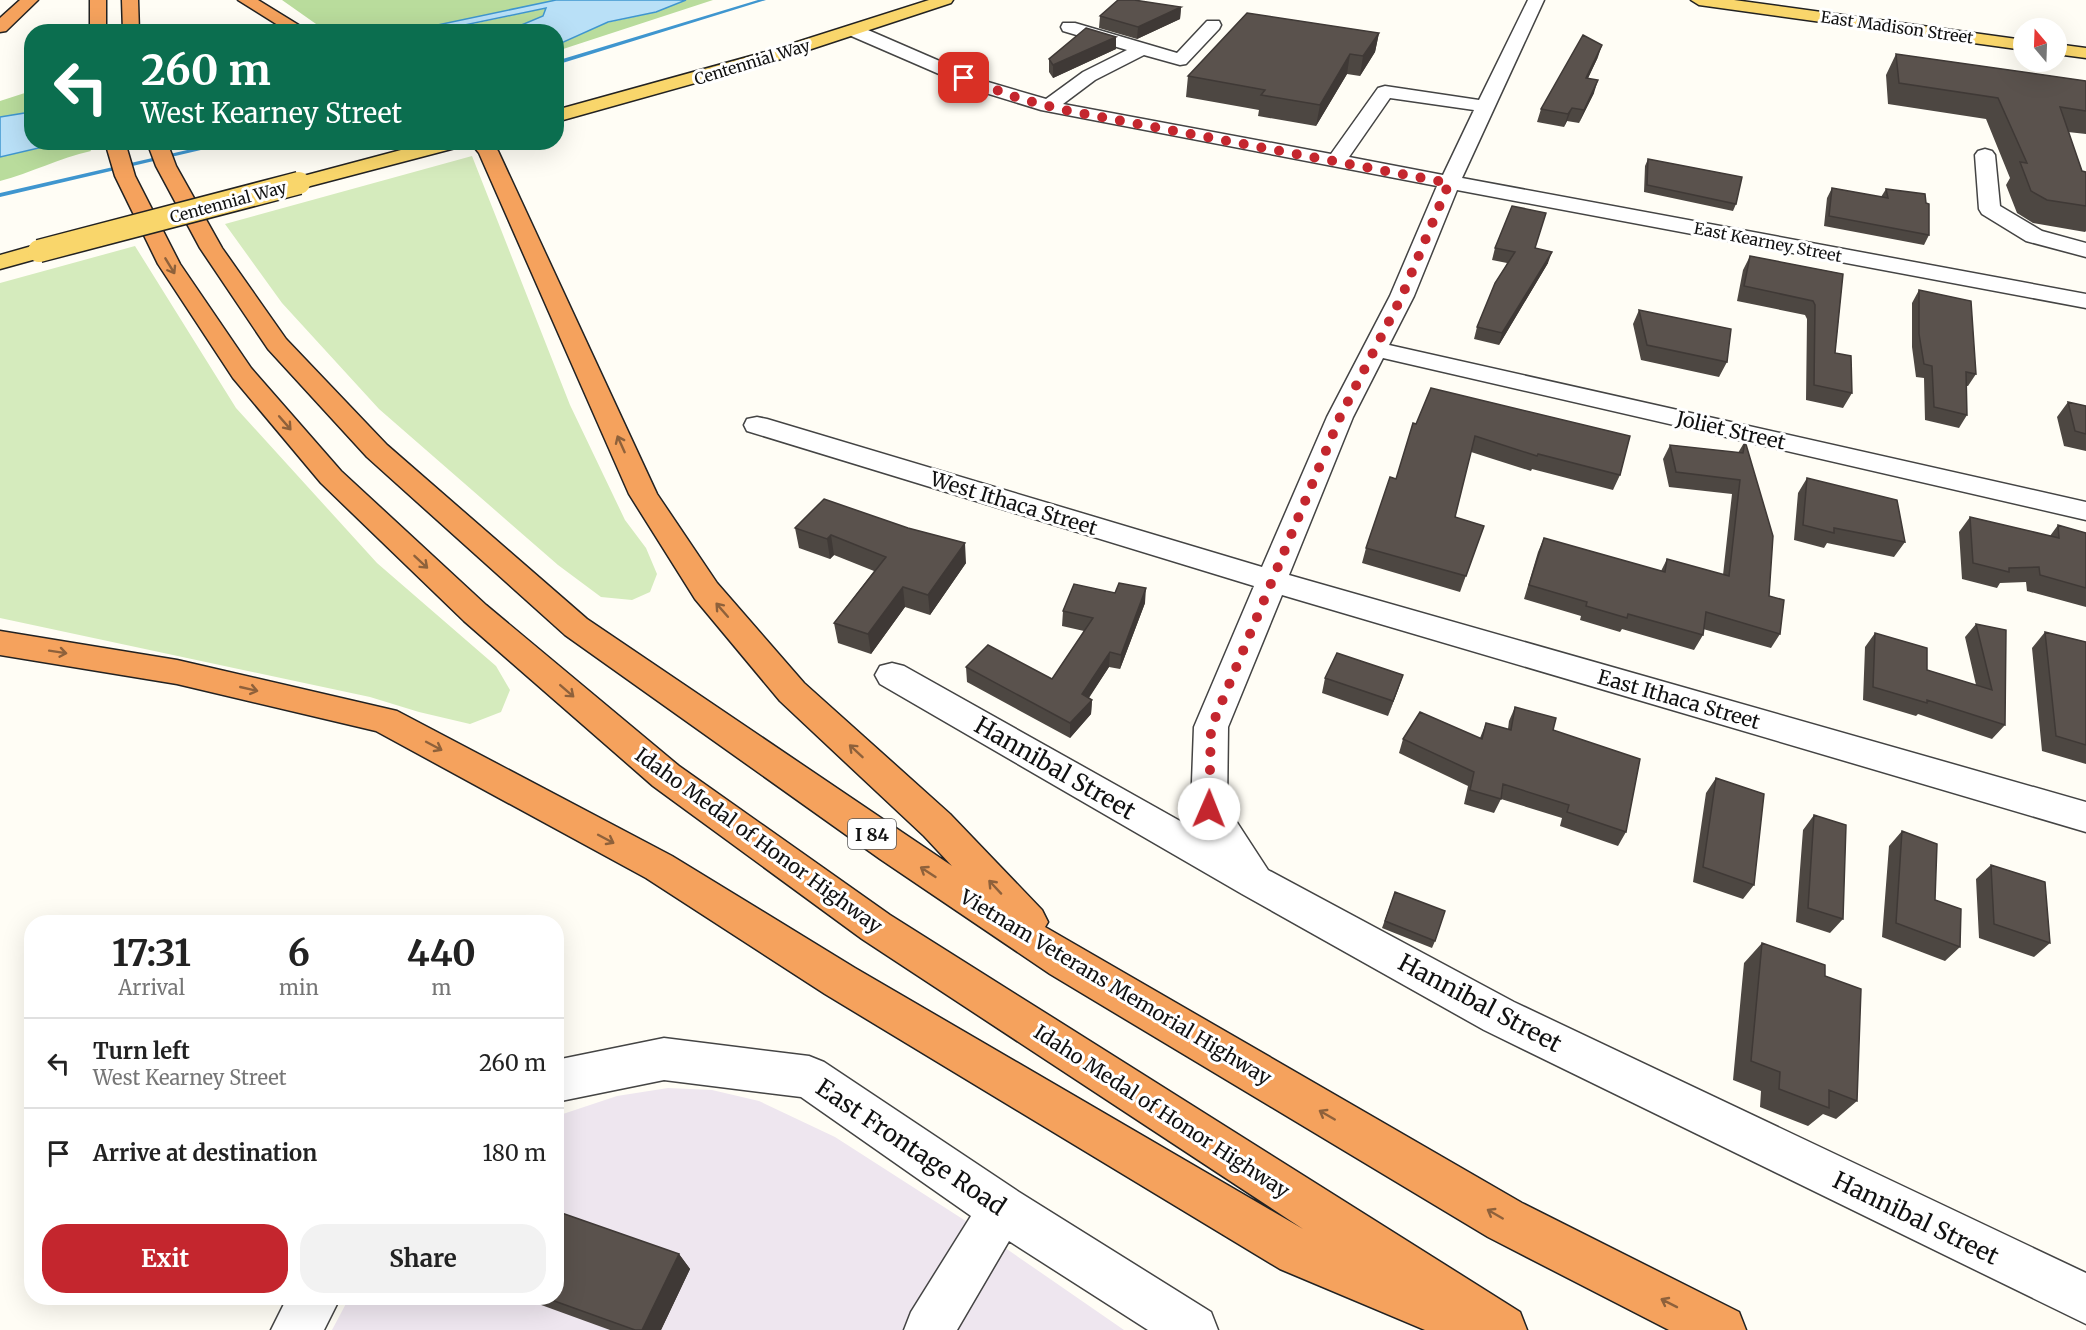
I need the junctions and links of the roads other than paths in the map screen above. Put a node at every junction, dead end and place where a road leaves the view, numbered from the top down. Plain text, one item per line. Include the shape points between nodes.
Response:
1 (30, 0) edge
2 (98, 0) edge
3 (130, 0) edge
4 (246, 0) edge
5 (945, 0) edge
6 (1536, 0) edge
7 (1699, 0) edge
8 (98, 24) edge
9 (131, 24) edge
10 (289, 24) edge
11 (1213, 25) dead end
12 (0, 27) edge
13 (1069, 27) dead end
14 (855, 31) junction
15 (2013, 43) edge
16 (1142, 49) junction
17 (2067, 50) edge
18 (2086, 53) edge
19 (1048, 106) junction
20 (1485, 106) junction
21 (564, 114) edge
22 (425, 150) edge
23 (487, 150) edge
24 (161, 154) edge
25 (1985, 154) dead end
26 (120, 159) edge
27 (1335, 162) junction
28 (1449, 183) junction
29 (2086, 250) edge
30 (0, 262) edge
31 (2086, 301) edge
32 (1375, 349) junction
33 (757, 425) dead end
34 (2086, 511) edge
35 (1272, 581) junction
36 (0, 643) edge
37 (892, 675) dead end
38 (2086, 817) edge
39 (1256, 882) junction
40 (1064, 960) junction
41 (564, 1079) edge
42 (1002, 1209) junction
43 (2086, 1299) edge
44 (311, 1305) edge
45 (296, 1330) edge
46 (929, 1330) edge
47 (1192, 1330) edge
48 (1483, 1330) edge
49 (1502, 1330) edge
50 (1721, 1330) edge

1 - 12 highway
2 - 8 highway
3 - 9 highway
4 - 10 highway
5 - 14 main road, Centennial Way
6 - 20 street
7 - 15 main road, East Madison Street
11 - 16 street via 1180,60
13 - 16 street
14 - 19 street, East Kearney Street via 982,86
14 - 21 main road, Centennial Way
16 - 19 street via 1089,76
17 - 18 main road
19 - 27 street, East Kearney Street
20 - 27 street via 1385,92
20 - 28 street
22 - 30 main road, Centennial Way, bridge
40 -> 23 highway via 937,825 792,692 706,591 643,494
40 -> 24 highway, Vietnam Veterans Memorial Highway / I 84 via 893,849 576,627 377,451 277,344 211,248
25 - 29 street via 1990,208 2034,236
26 -> 49 highway, Idaho Medal of Honor Highway via 168,264 242,373 331,477 475,613 666,776 876,927
27 - 28 street, East Kearney Street
28 - 31 street, East Kearney Street
28 - 32 street via 1402,296
32 - 34 street, Joliet Street
32 - 35 street via 1340,417
33 - 35 street, West Ithaca Street
35 - 38 street, East Ithaca Street
35 - 39 street via 1211,728 1209,809
36 -> 48 highway via 177,672 385,720 659,867 840,981 1297,1252
37 - 39 street, Hannibal Street
39 - 43 street, Hannibal Street via 1499,1016
50 -> 40 highway, Vietnam Veterans Memorial Highway / I 84 via 1505,1220
41 - 42 street, East Frontage Road via 664,1059 809,1077
42 - 46 street
42 - 47 street, East Frontage Road
44 - 45 street

